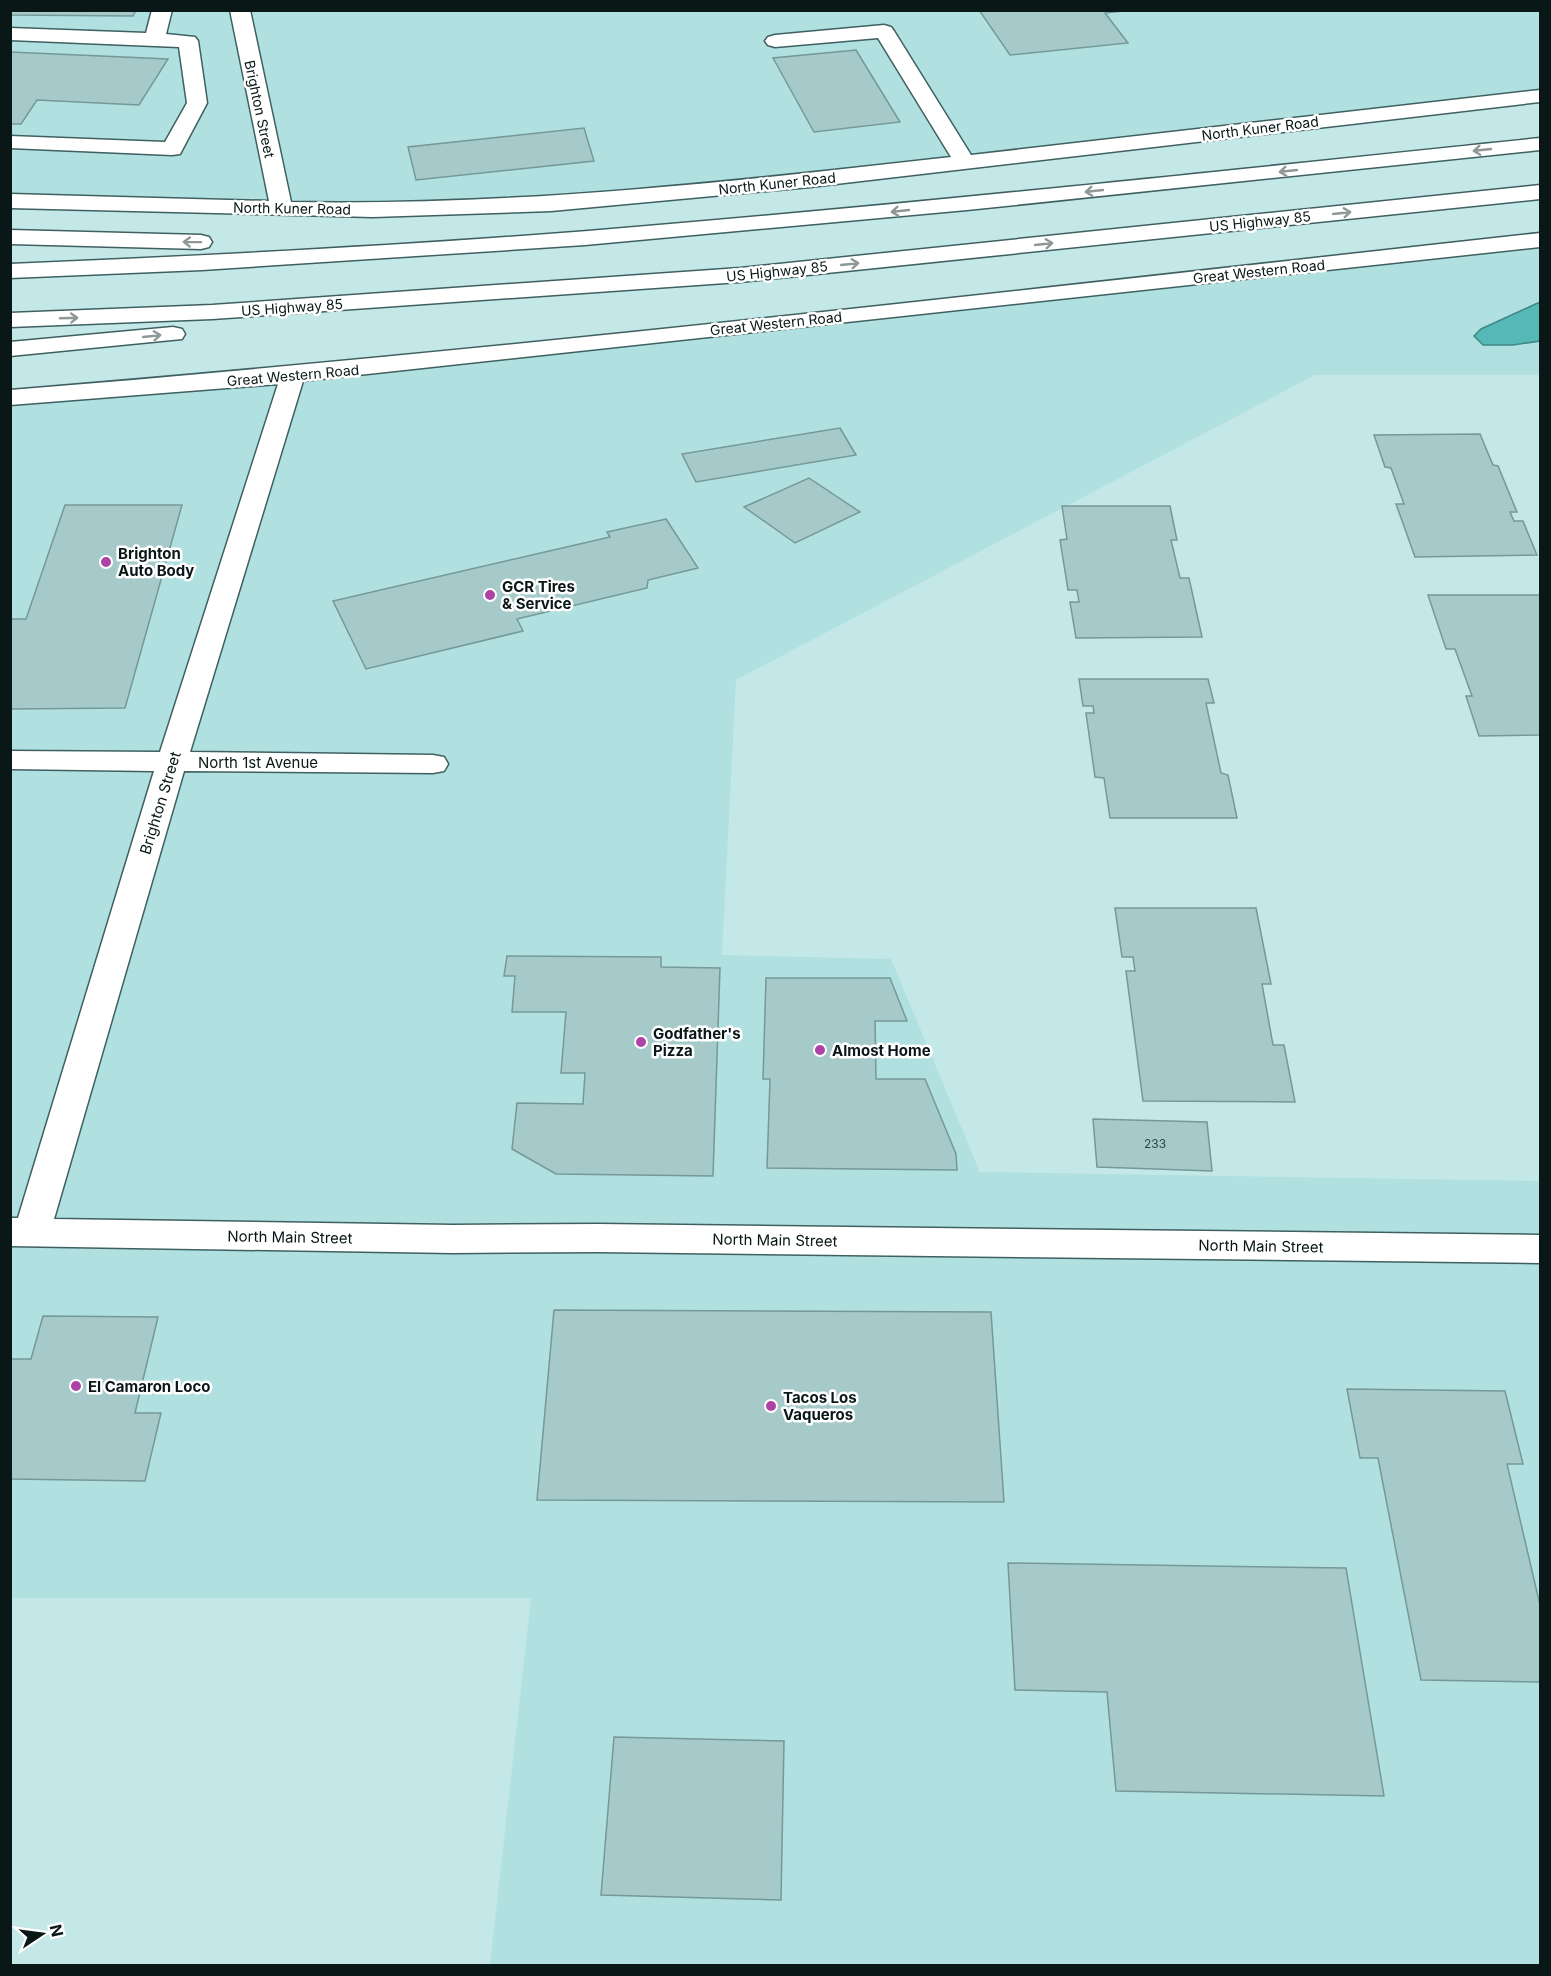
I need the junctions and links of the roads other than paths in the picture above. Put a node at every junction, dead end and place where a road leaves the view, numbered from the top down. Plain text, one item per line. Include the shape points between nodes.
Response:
1 (162, 10) edge
2 (240, 10) edge
3 (10, 34) edge
4 (154, 40) junction
5 (775, 41) dead end
6 (1540, 96) edge
7 (10, 142) edge
8 (1540, 144) edge
9 (965, 162) junction
10 (1540, 192) edge
11 (10, 201) edge
12 (280, 207) junction
13 (10, 237) edge
14 (566, 240) junction
15 (1540, 240) edge
16 (10, 271) edge
17 (740, 275) junction
18 (10, 320) edge
19 (10, 349) edge
20 (293, 375) junction
21 (10, 398) edge
22 (10, 760) edge
23 (172, 762) junction
24 (433, 764) dead end
25 (21, 1232) edge
26 (1540, 1249) edge

1 - 4 main road
2 - 12 main road, Brighton Street
3 - 4 main road
4 - 7 main road via 188,41 198,103 172,149
5 - 9 main road via 884,31
6 - 9 main road, North Kuner Road
8 -> 14 main road via 822,219
9 - 12 main road, North Kuner Road via 551,204 428,209
17 -> 10 main road, US Highway 85
11 - 12 main road, North Kuner Road
14 -> 13 main road via 297,244
14 - 16 main road via 252,261
15 - 20 main road, Great Western Road
18 -> 17 main road, US Highway 85 via 212,312
19 -> 17 main road
20 - 21 main road, Great Western Road
20 - 23 main road, Brighton Street
22 - 23 main road, North 1st Avenue
23 - 24 main road, North 1st Avenue
23 - 25 main road, Brighton Street
25 - 26 main road, North Main Street

